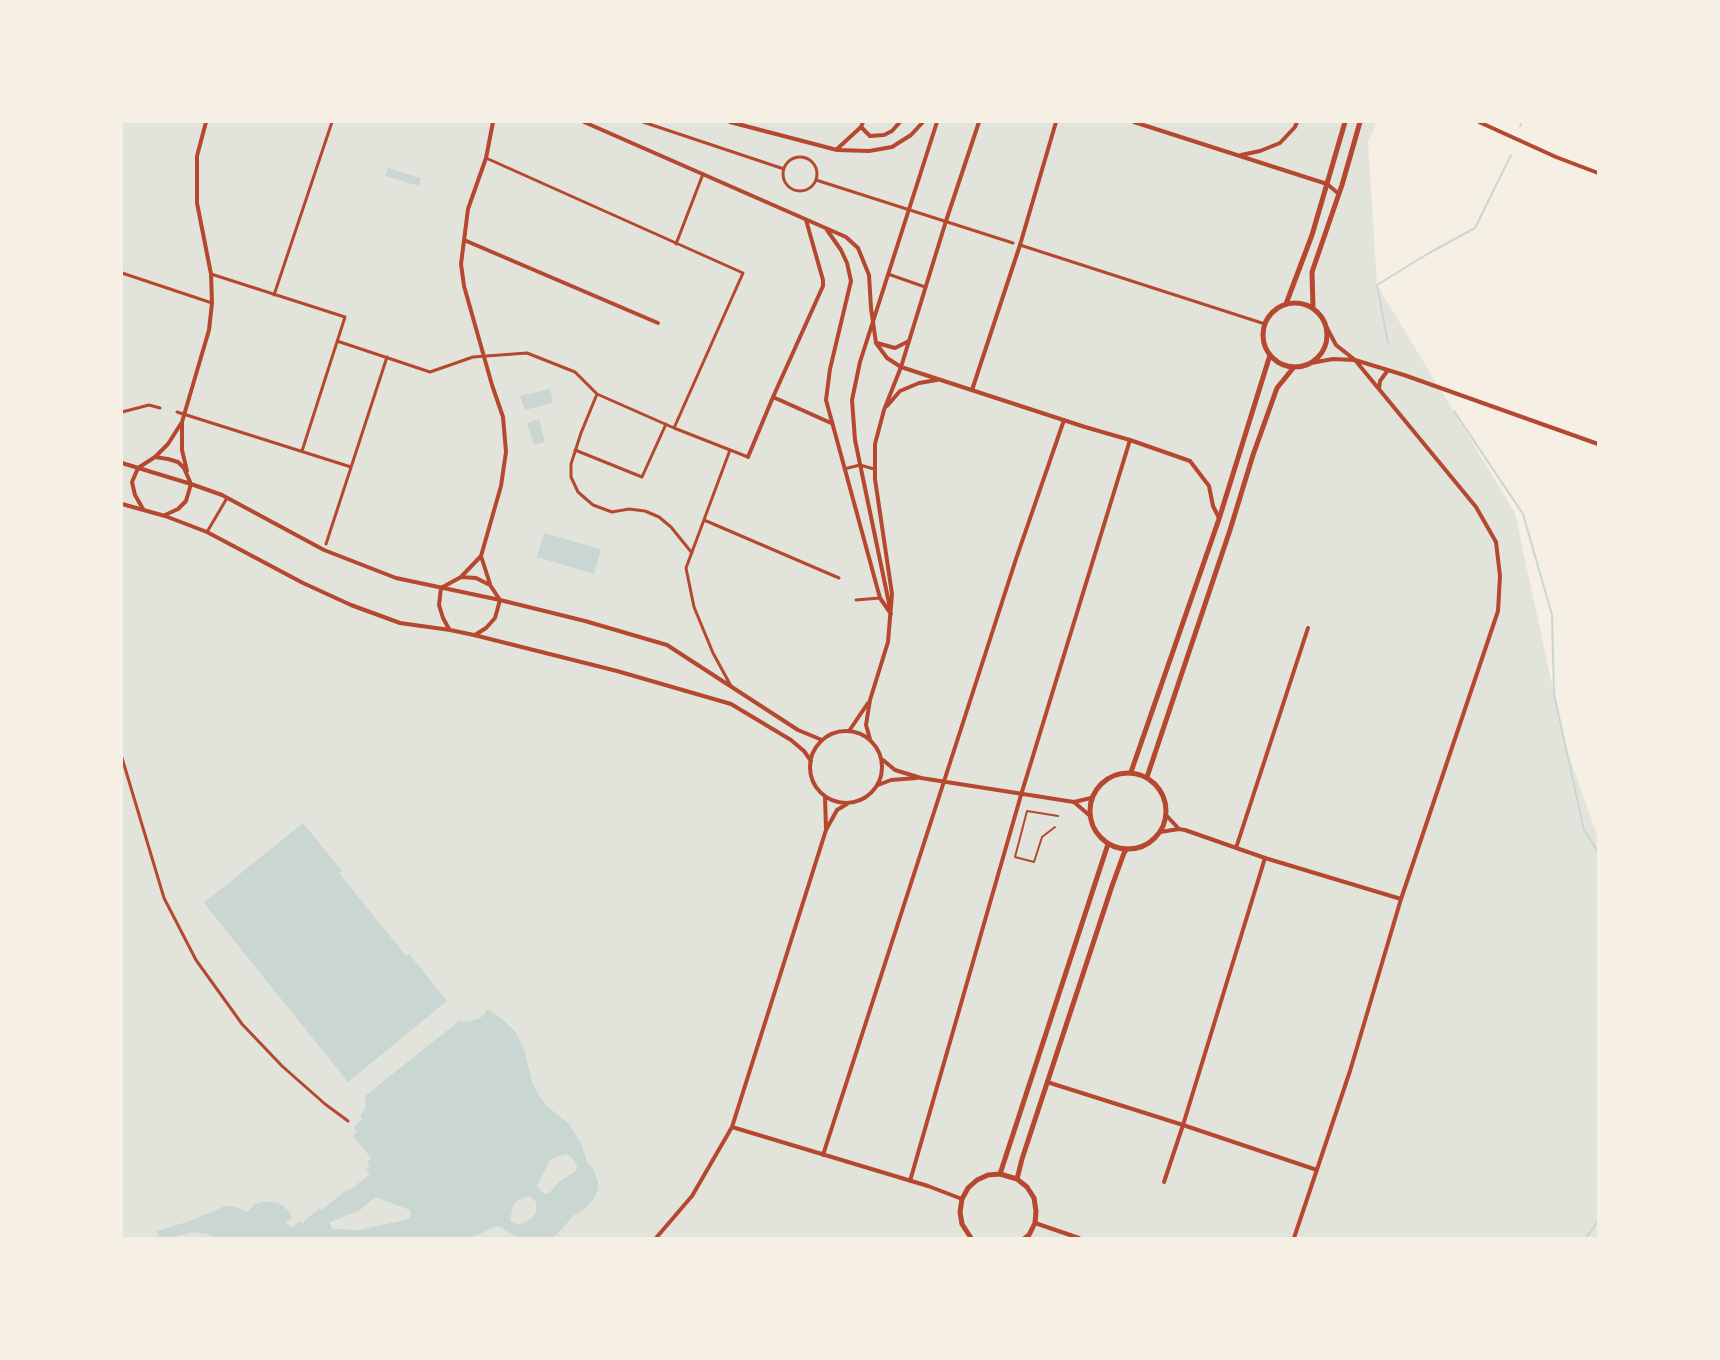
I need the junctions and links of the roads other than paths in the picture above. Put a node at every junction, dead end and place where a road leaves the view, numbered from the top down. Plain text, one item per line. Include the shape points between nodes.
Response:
1 (206, 122) edge
2 (332, 122) edge
3 (494, 122) edge
4 (584, 122) edge
5 (643, 122) edge
6 (730, 122) edge
7 (900, 122) edge
8 (923, 122) edge
9 (937, 122) edge
10 (979, 122) edge
11 (1056, 122) edge
12 (1134, 122) edge
13 (1297, 122) edge
14 (1345, 122) edge
15 (1360, 122) edge
16 (1480, 122) edge
17 (862, 124) edge
18 (837, 150) junction
19 (1239, 155) junction
20 (486, 158) junction
21 (784, 169) junction
22 (1599, 173) edge
23 (703, 174) junction
24 (816, 180) junction
25 (1327, 184) junction
26 (1339, 194) junction
27 (909, 210) junction
28 (806, 219) junction
29 (946, 221) junction
30 (825, 228) junction
31 (464, 240) junction
32 (1013, 243) dead end
33 (676, 244) junction
34 (1020, 245) junction
35 (122, 273) edge
36 (211, 274) junction
37 (888, 274) junction
38 (925, 287) junction
39 (274, 295) junction
40 (212, 303) junction
41 (1286, 304) junction
42 (1312, 308) junction
43 (873, 322) junction
44 (658, 323) dead end
45 (1265, 324) junction
46 (1327, 328) junction
47 (337, 341) junction
48 (910, 341) junction
49 (876, 343) junction
50 (1270, 355) junction
51 (484, 356) junction
52 (387, 357) junction
53 (1355, 360) junction
54 (1311, 363) junction
55 (901, 367) junction
56 (1294, 367) junction
57 (1388, 370) junction
58 (941, 380) junction
59 (1379, 389) junction
60 (972, 390) junction
61 (597, 394) junction
62 (773, 397) junction
63 (160, 408) dead end
64 (884, 410) junction
65 (122, 412) edge
66 (177, 412) dead end
67 (185, 414) junction
68 (1064, 420) junction
69 (182, 422) junction
70 (831, 423) junction
71 (666, 424) junction
72 (674, 428) junction
73 (1130, 440) junction
74 (1599, 444) edge
75 (575, 450) junction
76 (730, 450) junction
77 (302, 451) junction
78 (155, 457) junction
79 (748, 457) joint
80 (122, 463) edge
81 (860, 465) junction
82 (351, 467) junction
83 (138, 468) junction
84 (844, 469) junction
85 (875, 469) junction
86 (191, 484) junction
87 (227, 498) junction
88 (122, 504) edge
89 (143, 510) junction
90 (165, 516) junction
91 (1219, 519) junction
92 (704, 520) junction
93 (207, 532) junction
94 (326, 544) dead end
95 (692, 553) junction
96 (480, 556) junction
97 (461, 577) junction
98 (839, 578) dead end
99 (490, 585) junction
100 (441, 588) junction
101 (880, 598) junction
102 (500, 600) junction
103 (856, 600) dead end
104 (891, 614) junction
105 (1308, 628) dead end
106 (450, 630) junction
107 (474, 635) junction
108 (732, 687) junction
109 (870, 700) junction
110 (849, 731) junction
111 (870, 739) junction
112 (822, 740) junction
113 (122, 758) edge
114 (882, 760) junction
115 (811, 761) junction
116 (1131, 772) junction
117 (1147, 777) junction
118 (921, 778) junction
119 (945, 781) junction
120 (878, 785) junction
121 (1021, 795) junction
122 (825, 797) junction
123 (1091, 798) junction
124 (1074, 802) junction
125 (847, 804) junction
126 (1089, 815) junction
127 (1166, 815) junction
128 (1058, 816) dead end
129 (1055, 826) dead end
130 (1179, 829) junction
131 (826, 830) junction
132 (1160, 832) junction
133 (1108, 844) junction
134 (1236, 848) junction
135 (1126, 850) junction
136 (1265, 858) junction
137 (1401, 899) junction
138 (1047, 1082) junction
139 (348, 1120) dead end
140 (1183, 1125) junction
141 (732, 1127) junction
142 (823, 1155) junction
143 (1317, 1170) junction
144 (1000, 1174) junction
145 (1017, 1179) junction
146 (910, 1181) junction
147 (1164, 1182) dead end
148 (962, 1199) junction
149 (1035, 1223) junction
150 (656, 1239) edge
151 (971, 1239) edge
152 (1025, 1239) edge
153 (1079, 1239) edge
154 (1294, 1239) edge

1 - 36 street via 197,156 196,203
2 - 39 street
3 - 20 street
4 - 23 street
5 - 21 street
6 - 18 street
7 - 17 street via 884,135 870,136
8 - 18 street via 892,147
9 - 27 street
10 - 29 street
11 - 34 street
12 - 19 street
13 - 19 street via 1280,143
14 - 25 street
15 - 26 street
16 - 22 street via 1556,158
17 - 18 street
19 - 25 street
20 - 31 street via 468,209
20 - 33 street
21 - 24 street via 785,182 795,190 807,189
21 - 24 street via 794,158 805,158 814,164
23 - 28 street
23 - 33 street
24 - 27 street
25 - 26 street
25 - 41 street
26 - 42 street via 1312,273
27 - 29 street
27 - 37 street
28 - 30 street
28 - 62 street via 823,286
29 - 32 street
29 - 38 street
30 - 43 street via 846,237 858,249 869,275
30 - 70 street via 841,250 851,281 827,381
31 - 44 street
31 - 51 street via 464,286
33 - 72 street via 743,273
34 - 45 street
34 - 60 street
35 - 40 street
36 - 39 street
36 - 40 street
37 - 38 street
37 - 43 street
38 - 48 street
39 - 47 street via 345,317
40 - 67 street via 209,330
41 - 42 street
41 - 45 street via 1273,312
42 - 46 street
43 - 49 street
43 - 81 street via 852,400
45 - 50 street via 1264,340
46 - 53 street via 1336,345
46 - 54 street via 1325,348
47 - 52 street
47 - 77 street
48 - 49 street via 895,348
48 - 55 street
49 - 55 street via 887,358
50 - 56 street via 1285,366
50 - 91 street
51 - 52 street via 430,372
51 - 61 street via 527,353 575,372
51 - 96 street via 503,417 506,452 501,486
52 - 82 street
53 - 54 street
53 - 57 street
53 - 59 street
54 - 56 street
55 - 58 street
55 - 64 street
56 - 117 street via 1277,387
57 - 59 street
57 - 74 street
58 - 60 street
58 - 64 street via 900,391
59 - 137 street via 1476,507 1497,542 1500,576 1498,610
60 - 68 street
61 - 71 street
61 - 75 street
62 - 70 street
62 - 79 street
63 - 65 street via 149,405
64 - 85 street via 875,444
66 - 67 street
67 - 69 street
67 - 77 street
68 - 73 street
68 - 119 street
69 - 78 street
69 - 86 street via 182,450
70 - 84 street
71 - 72 street
71 - 75 street via 642,477
72 - 76 street
73 - 91 street via 1190,461 1209,486
73 - 121 street
75 - 95 street via 571,477 578,492 593,505 612,512 645,511 659,517
76 - 79 street
76 - 92 street
77 - 82 street
78 - 83 street
78 - 86 street via 178,462
80 - 83 street
81 - 84 street
81 - 85 street
81 - 104 street
82 - 94 street
83 - 86 street
83 - 89 street via 132,482
84 - 101 street
85 - 104 street via 892,594
86 - 87 street
86 - 90 street via 186,501
87 - 93 street
87 - 100 street via 324,550 396,578
88 - 89 street
89 - 90 street
90 - 93 street
91 - 116 street
92 - 95 street
92 - 98 street
93 - 106 street via 351,605 400,623
95 - 108 street via 686,568 694,607
96 - 97 street
96 - 99 street
97 - 99 street via 476,578
97 - 100 street
99 - 102 street
100 - 102 street
100 - 106 street via 439,605
101 - 103 street
101 - 104 street
102 - 107 street via 495,618
102 - 108 street via 667,645
104 - 109 street via 888,642
105 - 134 street
106 - 107 street
107 - 115 street via 731,704 791,740
108 - 112 street via 798,730
109 - 110 street
109 - 111 street via 866,725
110 - 111 street
110 - 112 street
111 - 114 street
112 - 115 street
113 - 139 street via 164,898 196,960 242,1024 282,1066
114 - 118 street via 895,770
114 - 120 street
115 - 122 street via 813,781
116 - 117 street
116 - 123 street via 1107,778
117 - 127 street via 1162,793
118 - 119 street
118 - 120 street
119 - 121 street
119 - 142 street
120 - 125 street via 865,799
121 - 124 street
121 - 146 street
122 - 125 street
122 - 131 street
123 - 124 street
123 - 126 street
124 - 126 street
125 - 131 street via 837,810
126 - 133 street via 1099,837
127 - 130 street
127 - 132 street
128 - 129 lane via 1027,811 1015,857 1034,862 1042,837
130 - 132 street
130 - 134 street
131 - 141 street
132 - 135 street via 1140,848
133 - 135 street
133 - 144 street
134 - 136 street
135 - 138 street
136 - 137 street
136 - 140 street
137 - 143 street
138 - 140 street
138 - 145 street
140 - 143 street
140 - 147 street
141 - 142 street
141 - 150 street via 692,1196
142 - 146 street
143 - 154 street
144 - 145 street
144 - 148 street via 977,1180
145 - 149 street via 1034,1198
146 - 148 street
148 - 151 street via 962,1224
149 - 152 street
149 - 153 street

